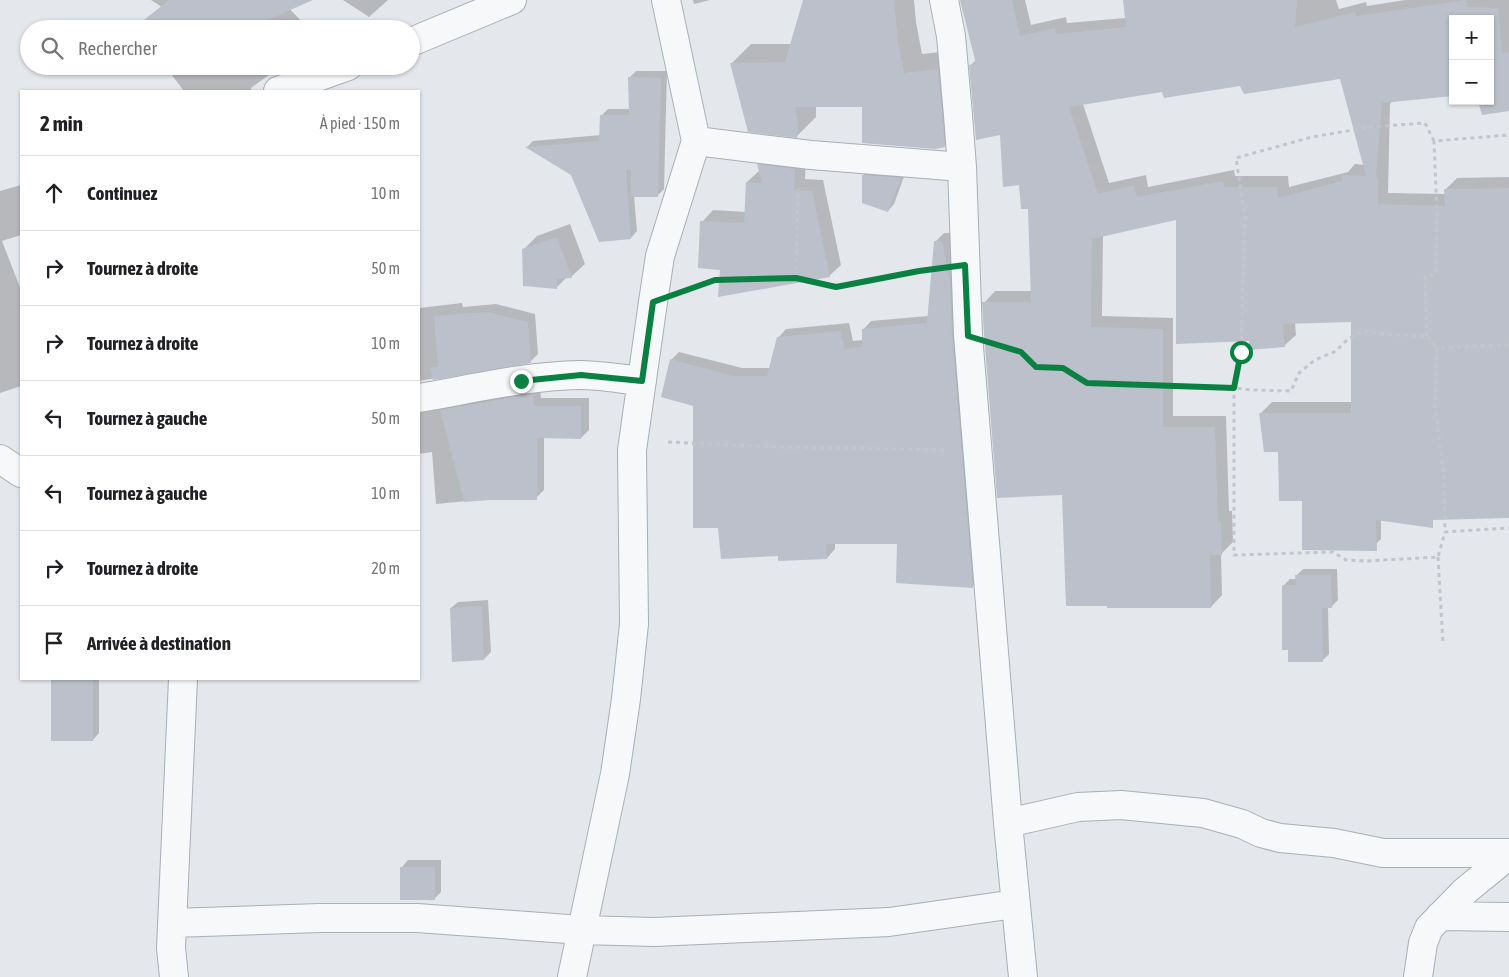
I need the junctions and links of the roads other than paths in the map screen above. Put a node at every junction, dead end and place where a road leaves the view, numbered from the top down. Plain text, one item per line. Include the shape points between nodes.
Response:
1 (512, 0) edge
2 (666, 0) edge
3 (944, 0) edge
4 (420, 38) edge
5 (323, 75) edge
6 (281, 90) edge
7 (696, 141) junction
8 (962, 167) junction
9 (642, 381) junction
10 (420, 398) edge
11 (0, 459) edge
12 (20, 472) edge
13 (183, 680) edge
14 (1008, 823) junction
15 (1509, 854) edge
16 (1016, 904) junction
17 (1440, 916) junction
18 (1509, 918) edge
19 (172, 923) junction
20 (581, 930) junction
21 (174, 977) edge
22 (572, 977) edge
23 (1023, 977) edge
24 (1418, 977) edge

1 - 4 street
2 - 7 street
3 - 8 street via 951,36
5 - 6 street
7 - 8 street
7 - 9 street via 660,256
8 - 14 street via 968,336
9 - 10 street via 581,375 542,378
9 - 20 street via 632,450 634,624 626,699 615,774
11 - 12 street
13 - 19 street
14 - 15 street via 1078,807 1121,805 1203,813 1280,838 1334,843 1383,853
14 - 16 street
15 - 17 street
16 - 20 street via 889,922 654,932
16 - 23 street
17 - 18 street
17 - 24 street via 1429,928 1423,943
19 - 20 street via 417,918
19 - 21 street
20 - 22 street

